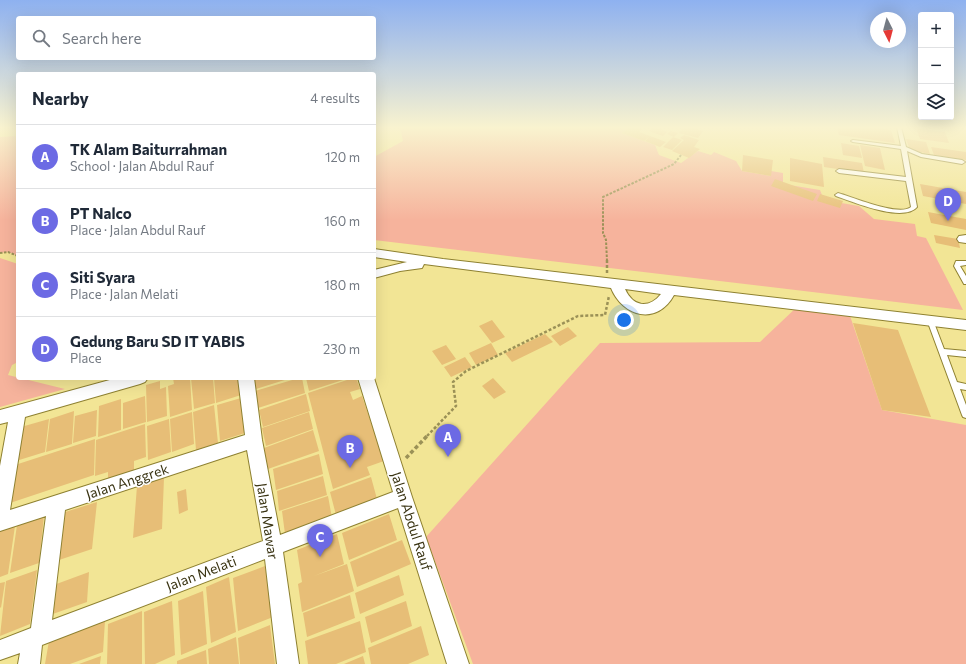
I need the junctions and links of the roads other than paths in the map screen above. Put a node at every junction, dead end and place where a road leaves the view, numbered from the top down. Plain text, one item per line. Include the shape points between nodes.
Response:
1 (905, 158) edge
2 (939, 158) edge
3 (962, 162) dead end
4 (839, 171) dead end
5 (908, 179) junction
6 (838, 195) dead end
7 (376, 254) edge
8 (376, 256) edge
9 (442, 263) junction
10 (966, 263) edge
11 (376, 272) edge
12 (376, 273) edge
13 (966, 282) edge
14 (612, 283) junction
15 (670, 290) junction
16 (930, 320) junction
17 (966, 325) edge
18 (941, 351) junction
19 (966, 354) edge
20 (133, 380) edge
21 (246, 380) edge
22 (367, 380) edge
23 (954, 385) junction
24 (966, 387) edge
25 (18, 412) junction
26 (966, 415) edge
27 (0, 417) edge
28 (254, 440) junction
29 (404, 497) junction
30 (57, 504) junction
31 (0, 514) edge
32 (0, 522) edge
33 (273, 546) junction
34 (36, 637) junction
35 (0, 650) edge
36 (28, 664) edge
37 (288, 664) edge
38 (458, 664) edge

1 - 5 lane
2 - 3 lane
4 - 5 lane
5 - 6 lane via 914,208 907,212
7 - 9 street
8 - 11 street via 381,265
9 - 12 street via 400,267
9 - 14 street
10 - 13 lane via 958,263 957,266
14 - 15 street
14 - 15 street via 631,306 646,309 654,308 664,301
15 - 16 street
16 - 17 street
16 - 18 lane
18 - 19 lane
18 - 23 lane
20 - 25 street
21 - 28 street, Jalan Mawar
22 - 29 street, Jalan Abdul Rauf
23 - 24 lane
23 - 26 lane
25 - 27 street
25 - 31 street
28 - 30 street, Jalan Anggrek
28 - 33 street, Jalan Mawar
29 - 33 street, Jalan Melati
29 - 38 street, Jalan Abdul Rauf
30 - 32 street, Jalan Anggrek
30 - 34 street
33 - 34 street, Jalan Melati
33 - 37 street, Jalan Mawar
34 - 35 street, Jalan Melati
34 - 36 street

